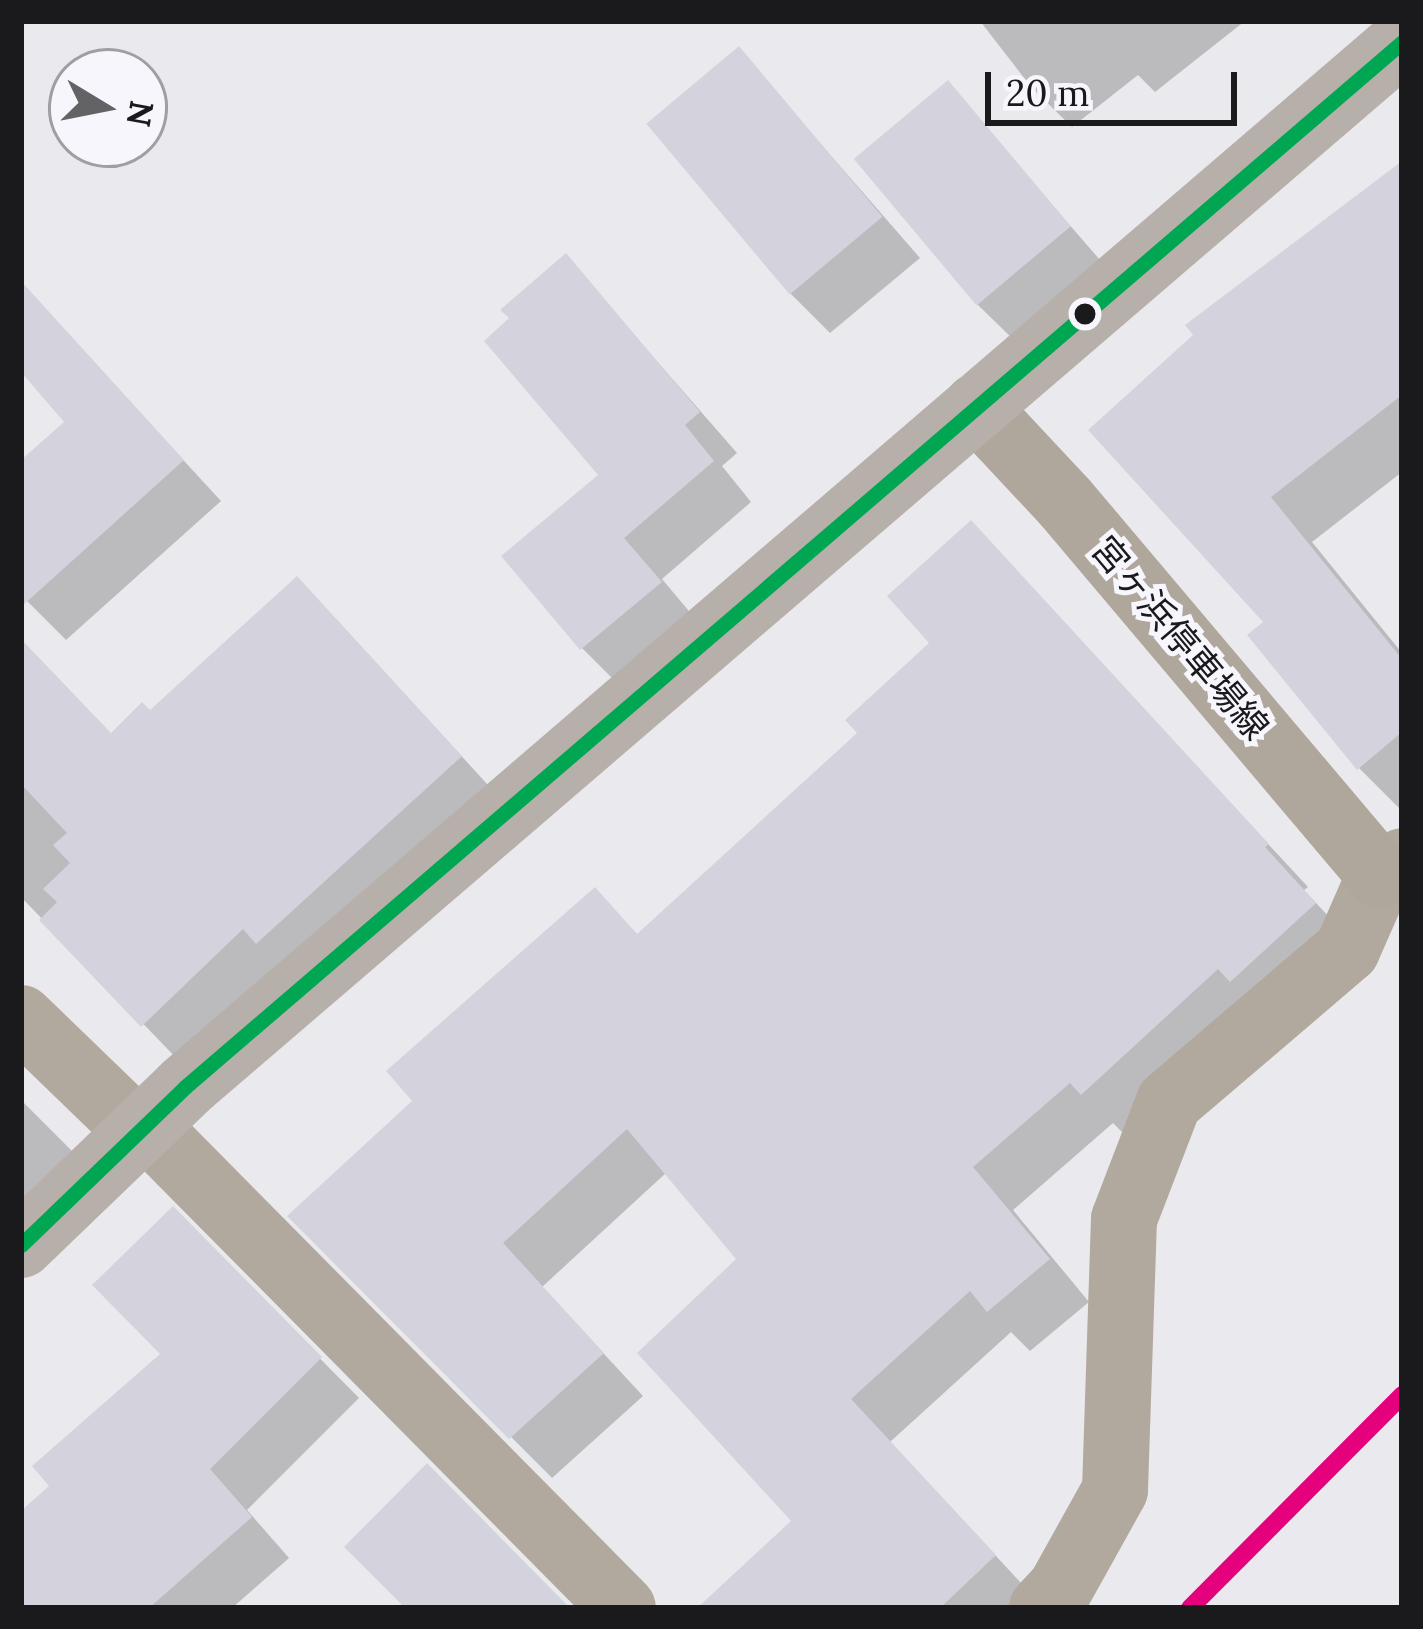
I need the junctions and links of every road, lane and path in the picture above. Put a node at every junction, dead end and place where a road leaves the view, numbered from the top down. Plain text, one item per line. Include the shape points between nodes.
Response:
1 (1402, 42) edge
2 (976, 407) junction
3 (1391, 868) edge
4 (21, 1018) edge
5 (143, 1129) junction
6 (21, 1245) edge
7 (623, 1608) edge
8 (1042, 1608) edge

1 - 2 highway
2 - 3 main road, 宮ヶ浜停車場線
2 - 5 highway
3 - 8 street via 1346,950 1169,1102 1124,1219 1115,1490
4 - 5 street
5 - 6 highway
5 - 7 street

